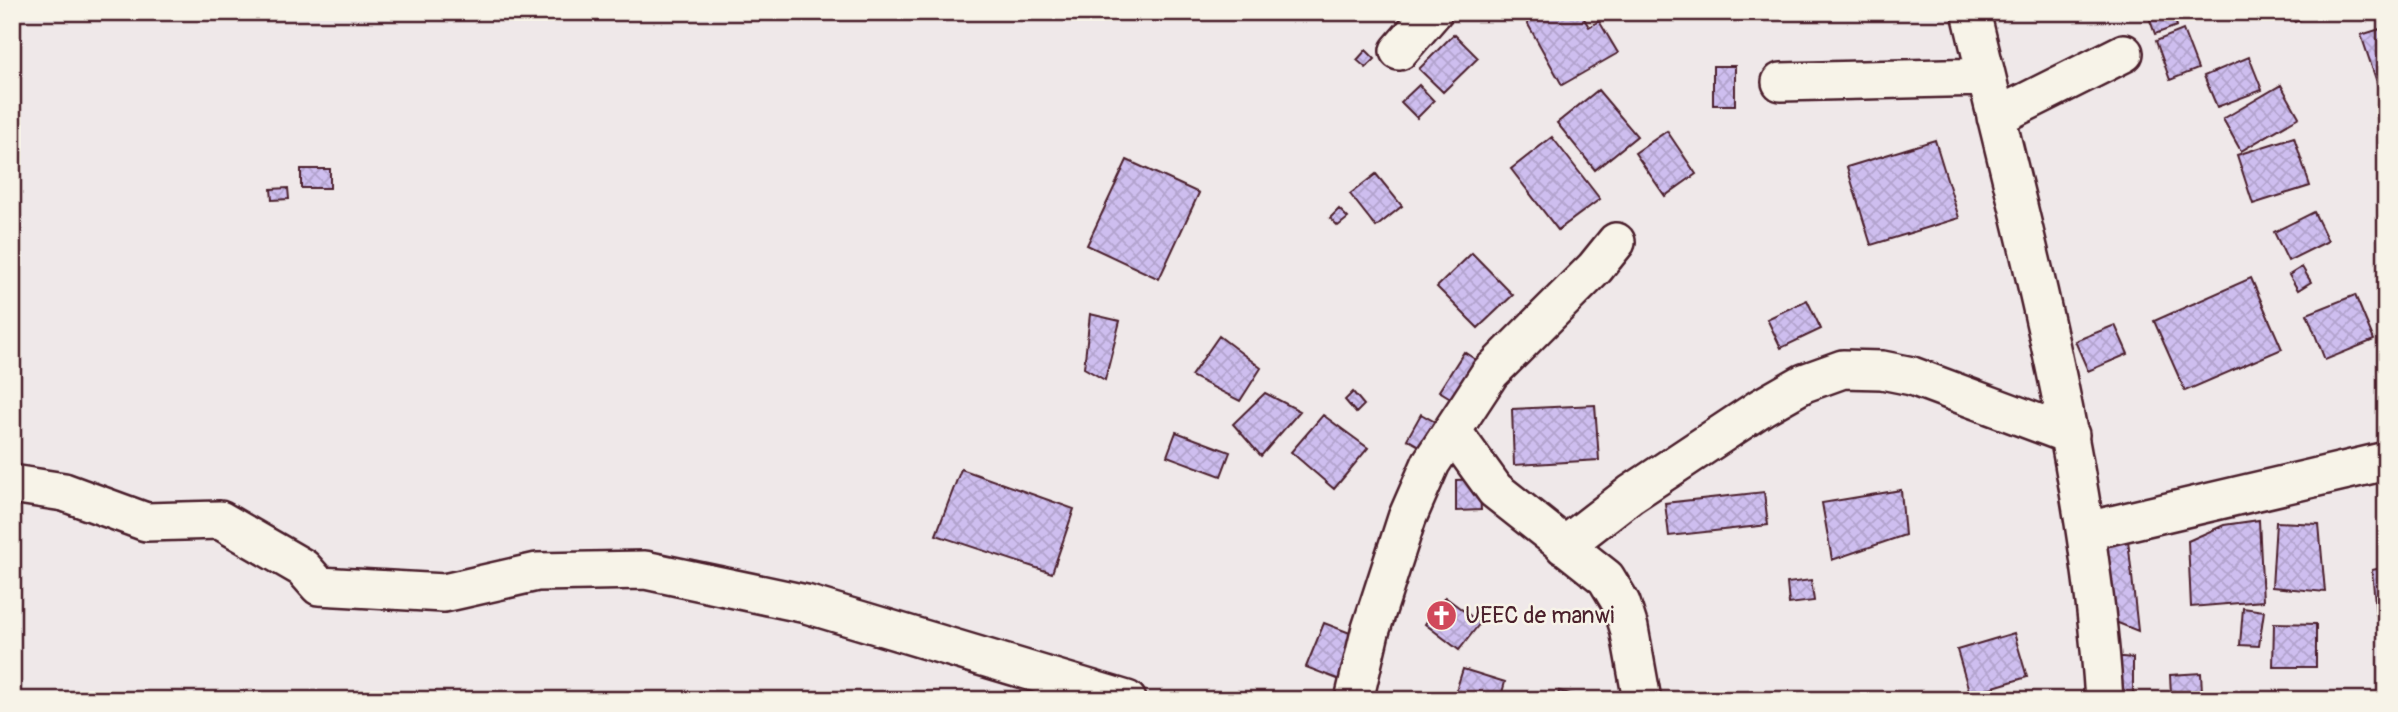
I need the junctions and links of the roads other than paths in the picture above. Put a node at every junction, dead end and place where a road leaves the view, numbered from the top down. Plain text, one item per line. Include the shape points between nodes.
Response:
1 (1433, 12) edge
2 (1971, 12) edge
3 (1399, 51) dead end
4 (2124, 53) dead end
5 (1986, 77) junction
6 (1782, 82) dead end
7 (1996, 117) junction
8 (1616, 242) dead end
9 (1454, 432) junction
10 (2070, 435) junction
11 (2386, 461) edge
12 (12, 484) edge
13 (2087, 531) junction
14 (1564, 546) junction
15 (1126, 700) edge
16 (1354, 700) edge
17 (1643, 700) edge
18 (2104, 700) edge

1 - 3 street
2 - 5 street
4 - 7 street
5 - 6 street
5 - 7 street
7 - 10 street via 2035,269
8 - 9 street via 1490,373
9 - 14 street via 1495,490
9 - 16 street via 1431,463 1407,518 1370,632
10 - 13 street
10 - 14 street via 1912,376 1843,369 1804,383 1762,407 1631,494
11 - 13 street
12 - 15 street via 64,492 146,522 220,520 303,568 319,586 444,593 537,572 645,569 806,604
13 - 18 street
14 - 17 street via 1606,578 1621,603

